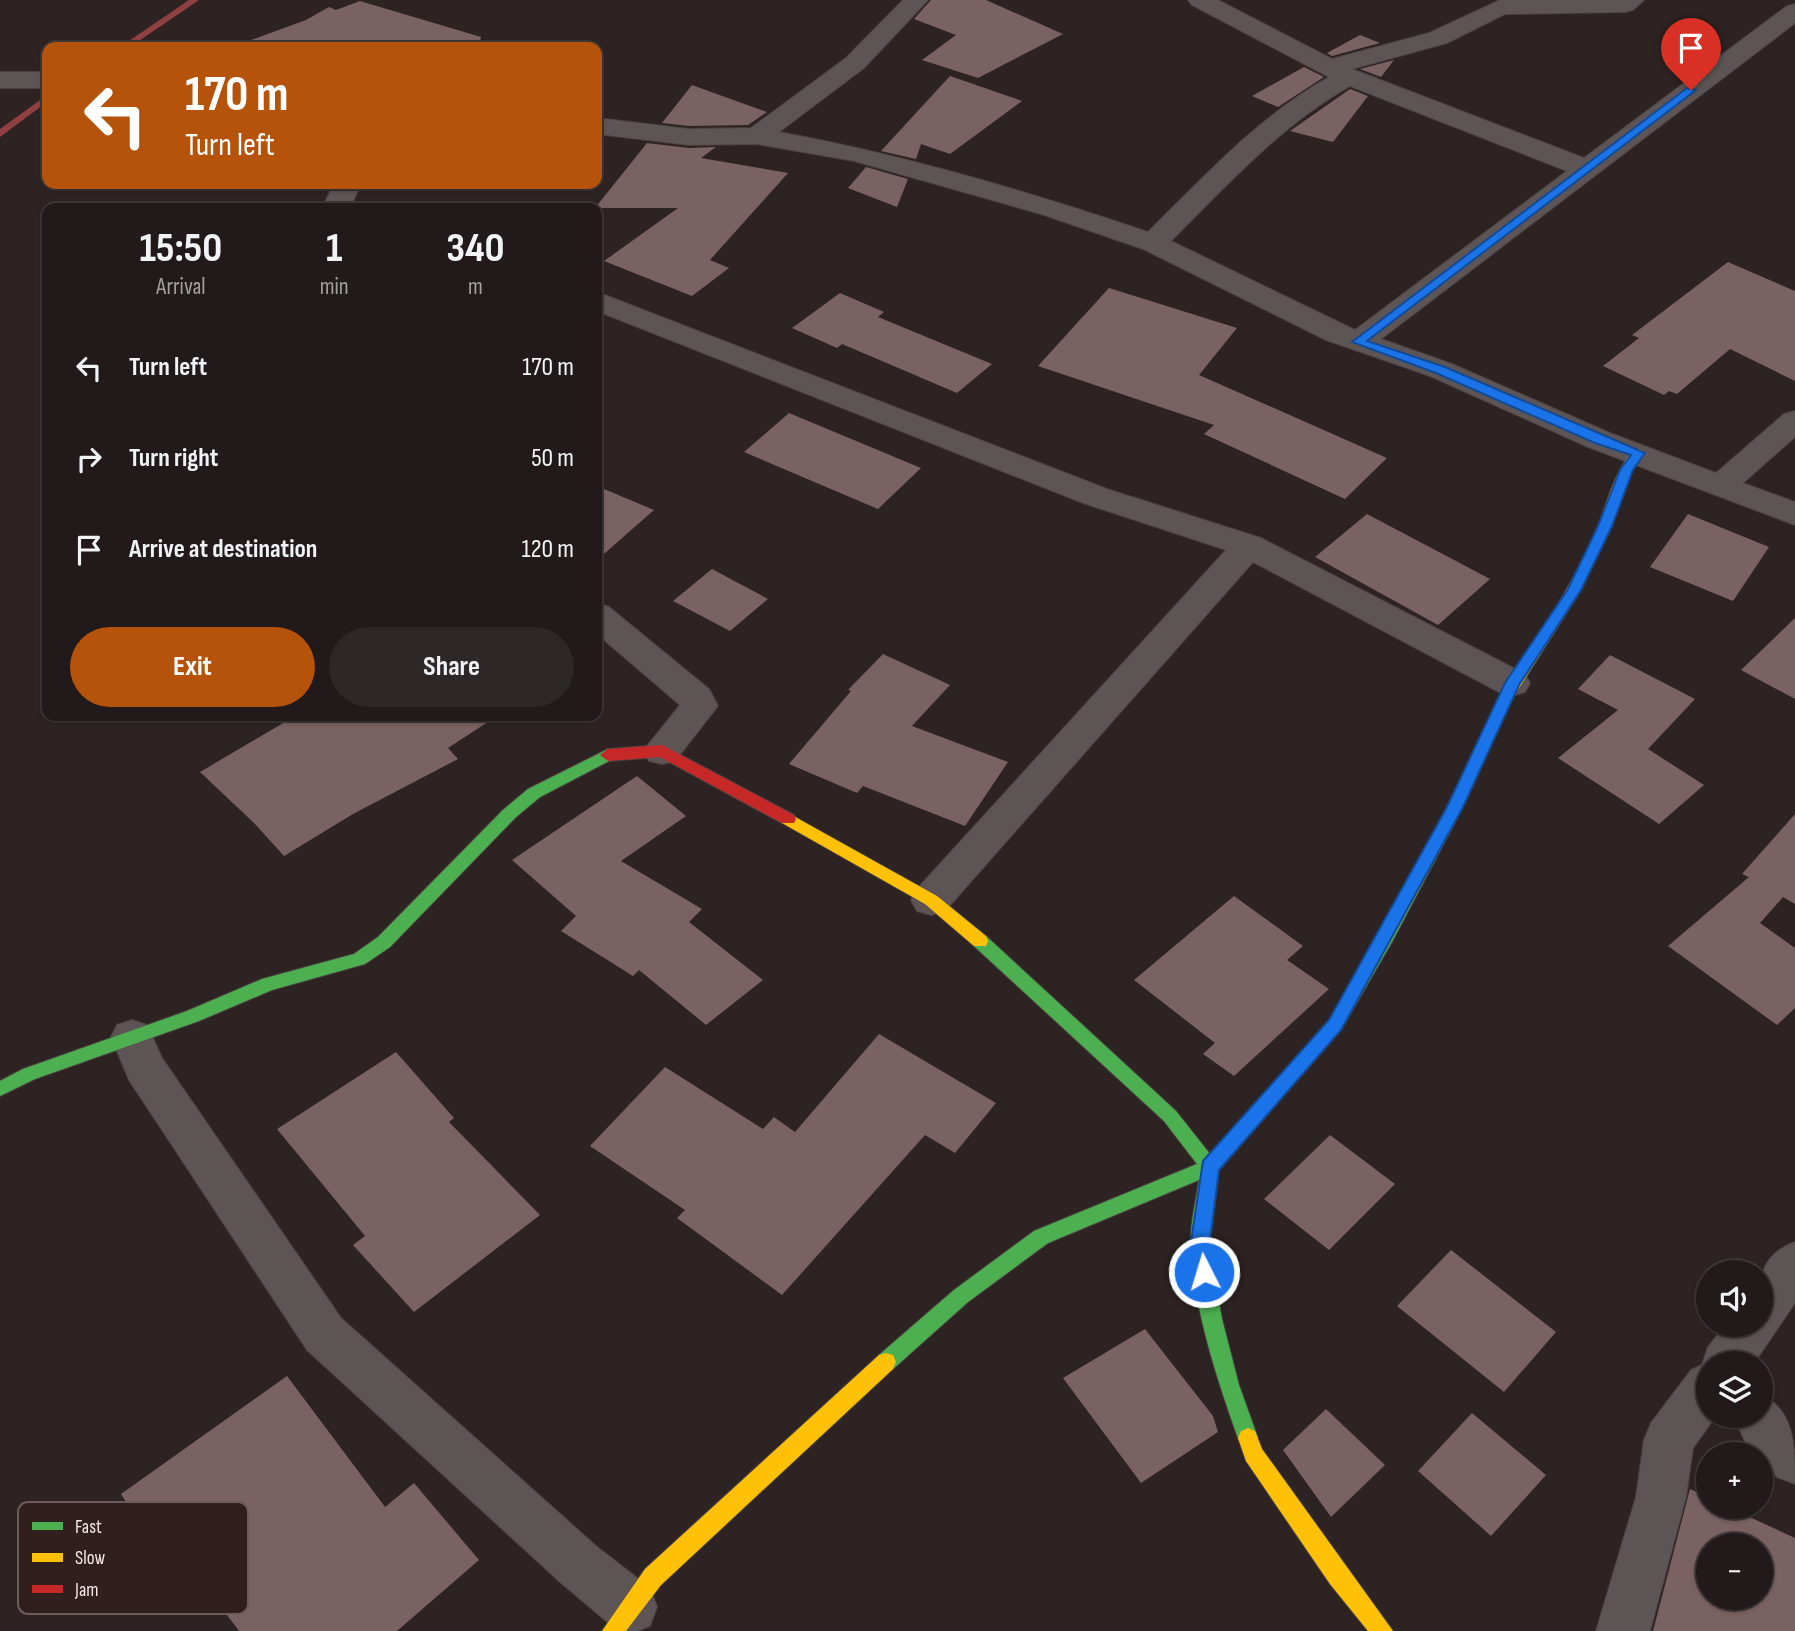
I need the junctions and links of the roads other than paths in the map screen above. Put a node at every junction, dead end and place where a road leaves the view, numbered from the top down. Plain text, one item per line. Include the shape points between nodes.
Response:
1 (916, 0) edge
2 (1200, 0) edge
3 (1632, 0) edge
4 (1795, 11) edge
5 (1339, 72) junction
6 (0, 80) edge
7 (42, 80) edge
8 (602, 127) edge
9 (757, 136) junction
10 (1587, 169) junction
11 (1153, 243) junction
12 (602, 303) edge
13 (1358, 342) junction
14 (1795, 421) edge
15 (1639, 453) junction
16 (1721, 485) junction
17 (1795, 514) edge
18 (1249, 546) junction
19 (602, 619) edge
20 (1512, 683) junction
21 (662, 751) junction
22 (930, 901) junction
23 (132, 1037) junction
24 (0, 1089) edge
25 (1210, 1167) junction
26 (1795, 1263) edge
27 (1773, 1296) edge
28 (1696, 1404) edge
29 (1766, 1428) edge
30 (1795, 1460) edge
31 (622, 1619) edge
32 (1382, 1631) edge
33 (1623, 1631) edge

1 - 9 street via 855,63
2 - 5 street
3 - 5 street via 1625,5 1502,7 1438,38
4 - 10 street
5 - 10 street
5 - 11 street via 1287,113
6 - 7 street
8 - 9 street via 688,137
9 - 11 street via 858,154 1051,208
10 - 13 street
11 - 13 street
12 - 18 street via 1095,496
13 - 15 street via 1441,370
14 - 16 street
15 - 16 street
15 - 20 street via 1626,470 1574,590
16 - 17 street
18 - 20 street
18 - 22 street
19 - 21 street via 700,706
20 - 25 street via 1455,807 1335,1025
21 - 22 street
21 - 23 street via 608,755 534,793 384,942 359,959 268,984
22 - 25 street via 968,930 1170,1116
23 - 24 street
23 - 31 street via 144,1068 324,1335 578,1564
25 - 31 street via 1041,1237 961,1296 653,1577
25 - 32 street via 1200,1248 1212,1319 1253,1454
26 - 27 street
28 - 33 street via 1669,1440 1661,1497
29 - 30 street

